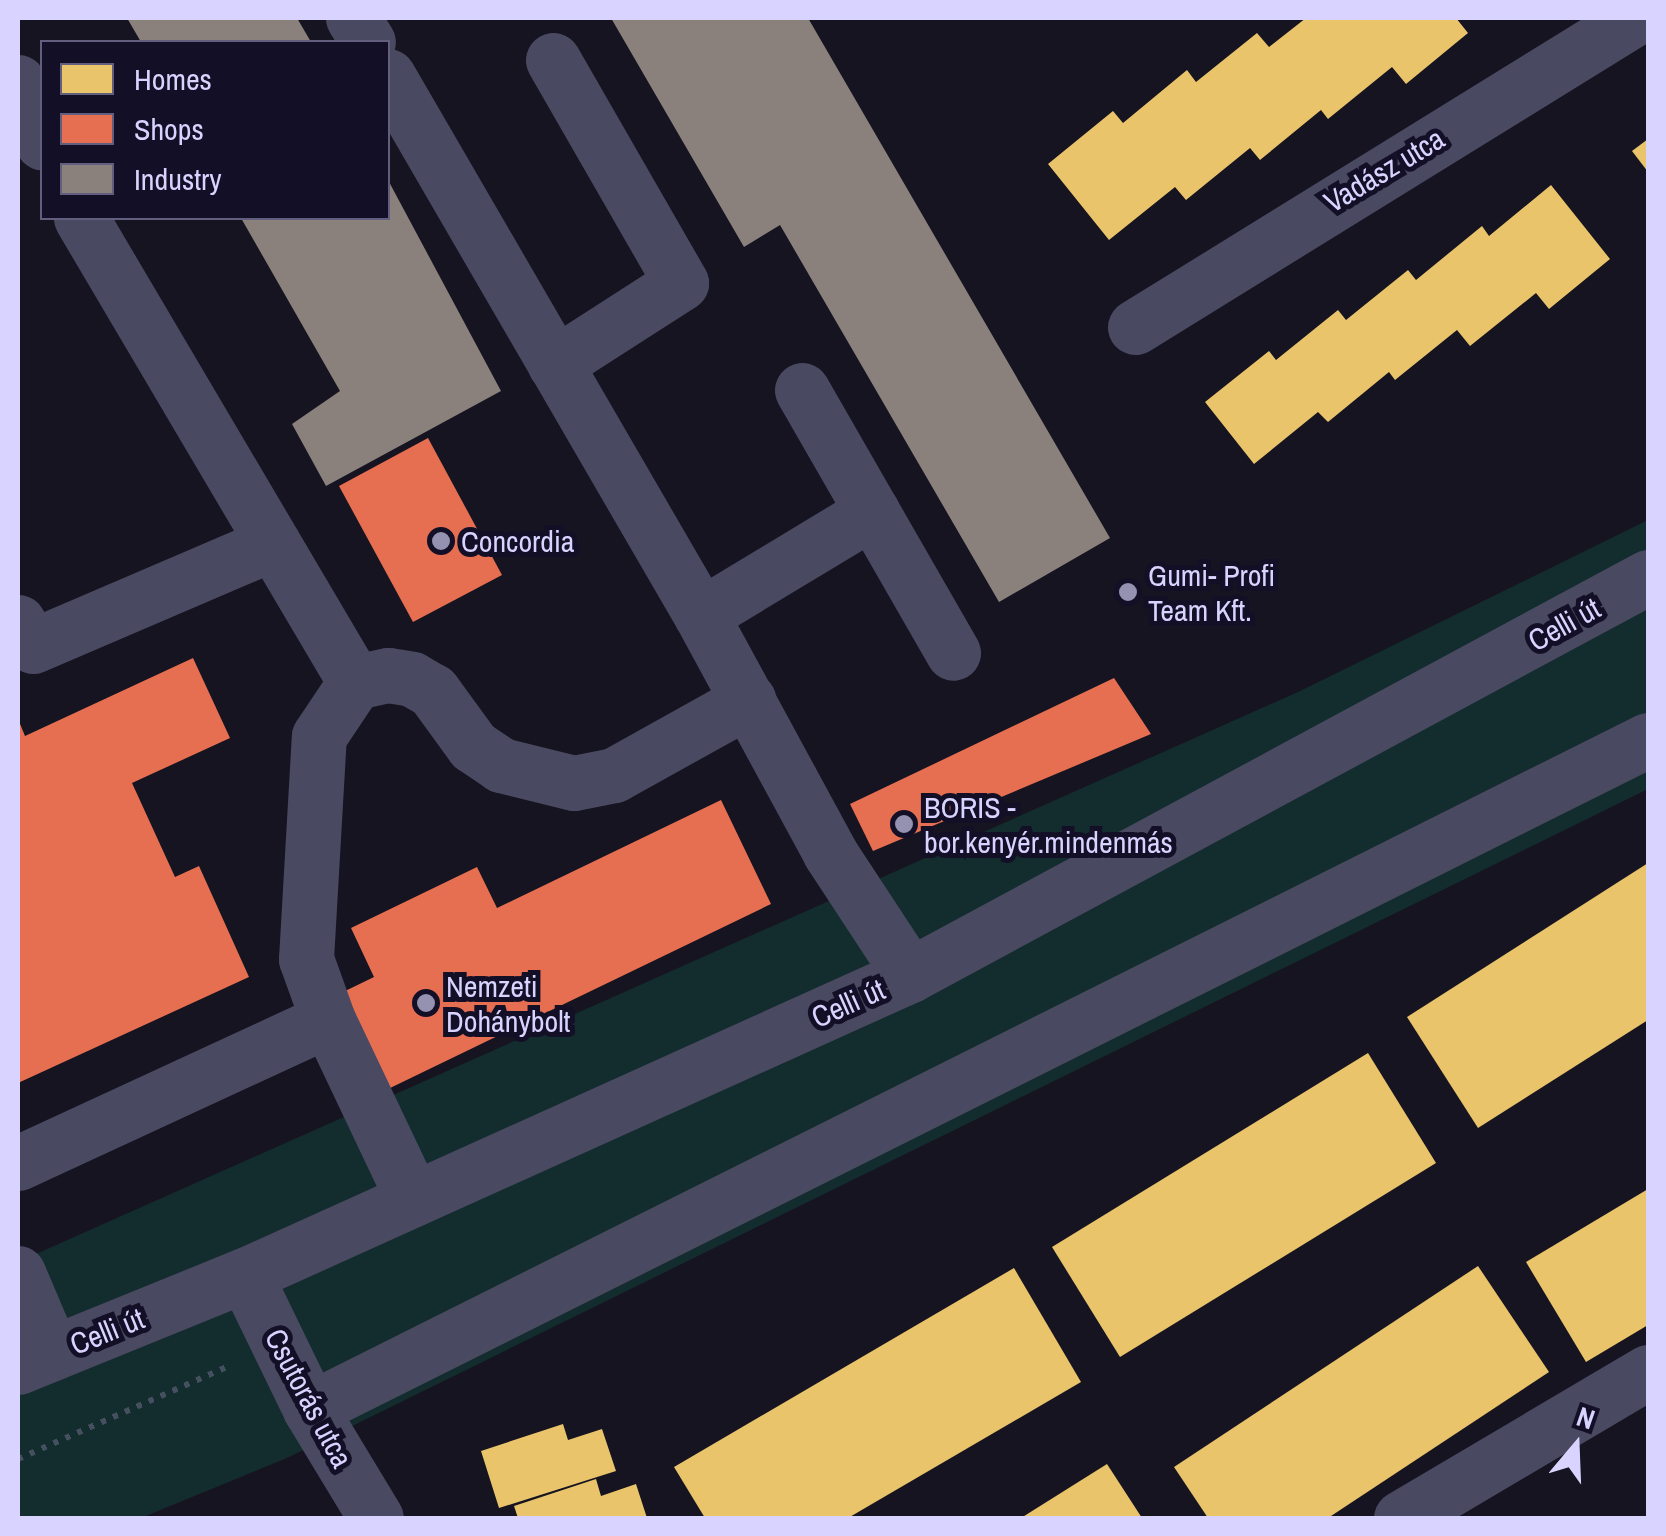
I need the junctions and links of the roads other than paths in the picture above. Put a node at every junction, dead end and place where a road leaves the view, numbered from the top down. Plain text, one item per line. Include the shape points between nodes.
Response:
1 (353, 18) edge
2 (1636, 18) edge
3 (367, 40) edge
4 (553, 60) dead end
5 (390, 79) edge
6 (18, 82) edge
7 (40, 137) edge
8 (82, 220) edge
9 (1134, 326) dead end
10 (555, 364) junction
11 (802, 390) dead end
12 (872, 512) junction
13 (272, 543) junction
14 (1648, 578) edge
15 (701, 615) junction
16 (18, 622) edge
17 (953, 653) dead end
18 (355, 682) junction
19 (750, 700) junction
20 (1648, 740) edge
21 (910, 975) junction
22 (328, 1020) junction
23 (18, 1162) edge
24 (413, 1199) junction
25 (18, 1273) edge
26 (245, 1275) junction
27 (35, 1360) edge
28 (1648, 1372) edge
29 (310, 1409) junction
30 (376, 1518) edge
31 (1400, 1518) edge

1 - 3 street
2 - 9 street, Vadász utca
4 - 10 street via 680,283
5 - 10 street
6 - 7 street
8 - 13 street
10 - 15 street
11 - 12 street
12 - 15 street
12 - 17 street
13 - 16 street via 33,646
13 - 18 street
14 - 21 street, Celli út
15 - 19 street
18 - 19 street via 388,674 412,678 433,691 473,746 500,765 574,783 614,775
18 - 22 street via 319,736 306,960
19 - 21 street via 830,853
20 - 29 street
21 - 24 street, Celli út
22 - 23 street
22 - 24 street
24 - 26 street, Celli út
25 - 27 street
26 - 27 street, Celli út
26 - 29 street, Csutorás utca
28 - 31 street
29 - 30 street, Csutorás utca

